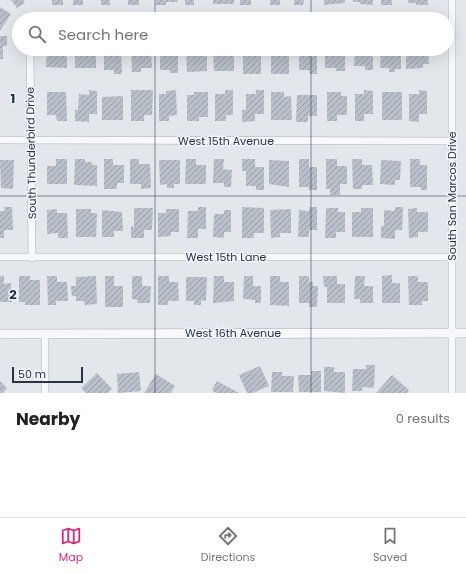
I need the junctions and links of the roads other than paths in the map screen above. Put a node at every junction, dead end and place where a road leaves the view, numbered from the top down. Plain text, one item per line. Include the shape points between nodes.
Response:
1 (452, 0) edge
2 (451, 12) edge
3 (30, 56) edge
4 (450, 56) edge
5 (0, 140) edge
6 (31, 140) junction
7 (452, 140) junction
8 (0, 257) edge
9 (452, 257) junction
10 (32, 258) junction
11 (452, 333) junction
12 (466, 333) edge
13 (0, 334) edge
14 (45, 334) junction
15 (45, 393) edge
16 (452, 393) edge

1 - 2 street, South San Marcos Drive
3 - 6 street, South Thunderbird Drive
4 - 7 street, South San Marcos Drive
5 - 6 street, West 15th Avenue
6 - 7 street, West 15th Avenue
6 - 10 street, South Thunderbird Drive
7 - 9 street, South San Marcos Drive
8 - 10 street, West 15th Lane
9 - 10 street, West 15th Lane
9 - 11 street, South San Marcos Drive
11 - 12 street, West 16th Avenue
11 - 14 street, West 16th Avenue
11 - 16 street, South San Marcos Drive
13 - 14 street, West 16th Avenue
14 - 15 street

